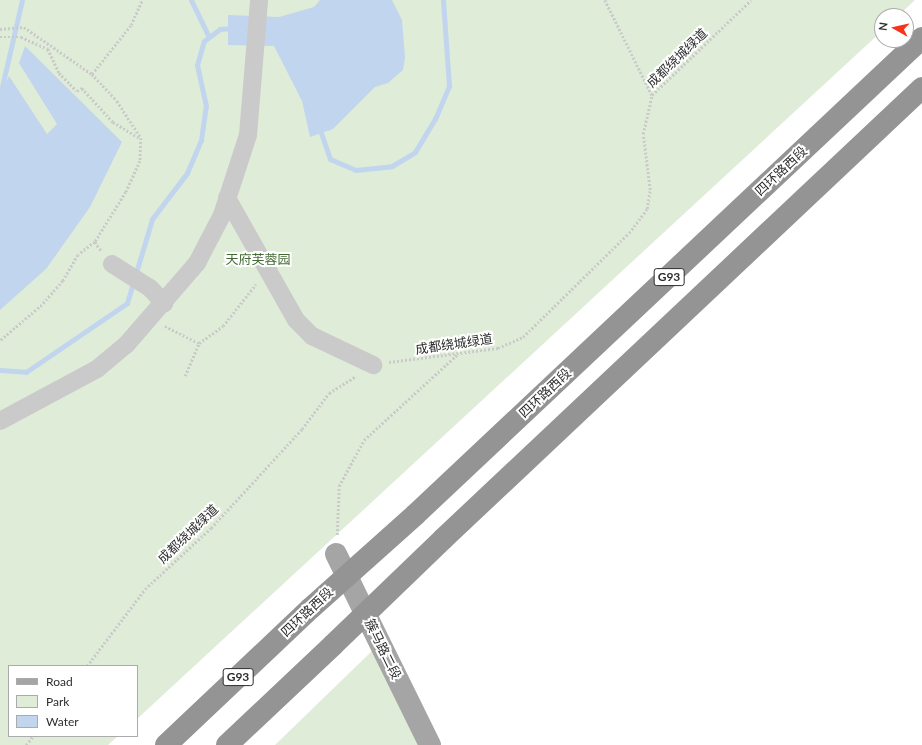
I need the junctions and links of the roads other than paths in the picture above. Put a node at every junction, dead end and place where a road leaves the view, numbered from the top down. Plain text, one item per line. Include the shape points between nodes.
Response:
1 (259, 0) edge
2 (922, 38) edge
3 (922, 88) edge
4 (227, 198) junction
5 (112, 264) dead end
6 (164, 303) junction
7 (373, 364) road end
8 (0, 421) edge
9 (336, 554) road end
10 (166, 745) edge
11 (227, 745) edge
12 (430, 745) edge

1 - 4 lane via 257,60 248,135
2 - 10 highway, 四环路西段 / G93, bridge via 415,516 310,608
3 - 11 highway, G93, bridge
4 - 6 lane via 197,263
4 - 7 lane via 268,267 281,297 312,336
5 - 6 lane via 150,288
6 - 8 lane via 97,370
9 - 12 main road, 簇马路二段

